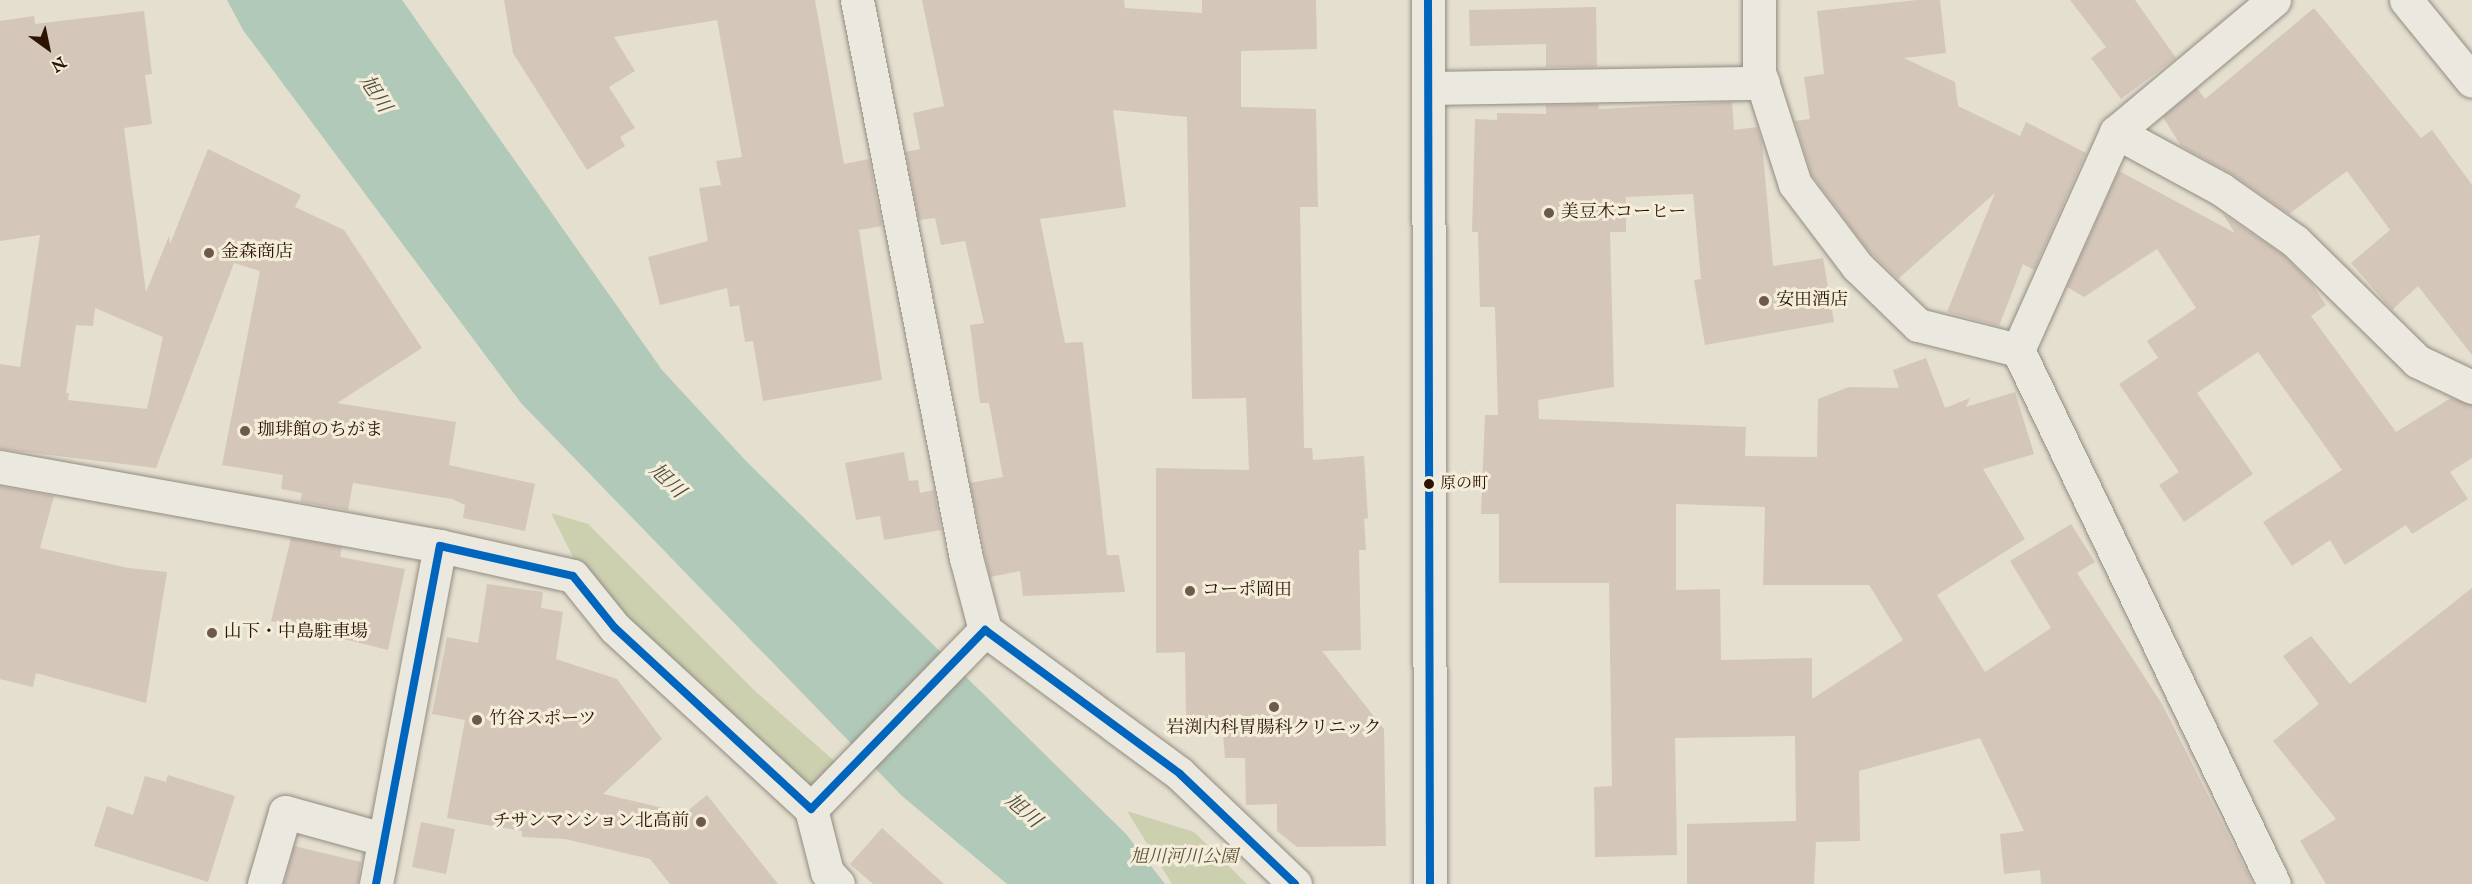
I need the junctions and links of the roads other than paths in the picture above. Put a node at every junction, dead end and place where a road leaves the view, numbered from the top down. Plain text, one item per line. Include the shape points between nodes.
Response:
1 (857, 0) edge
2 (1428, 0) edge
3 (1759, 0) edge
4 (2274, 0) edge
5 (2406, 0) edge
6 (2472, 81) edge
7 (1763, 83) junction
8 (1428, 88) junction
9 (2116, 132) junction
10 (2018, 350) junction
11 (2472, 387) edge
12 (0, 466) edge
13 (440, 546) junction
14 (986, 630) junction
15 (811, 809) junction
16 (383, 839) junction
17 (830, 880) edge
18 (264, 884) edge
19 (376, 884) edge
20 (1295, 884) edge
21 (1430, 884) edge
22 (2274, 884) edge

1 - 14 street via 966,558
2 - 8 street
3 - 7 street
4 - 9 street
5 - 6 street
7 - 8 street
7 - 10 street via 1795,184 1857,266 1918,325
8 - 21 street
9 - 10 street
9 - 11 street via 2221,189 2295,241 2417,361
10 - 22 street
12 - 13 street
13 - 15 street via 573,576 615,628
13 - 16 street
14 - 15 street
14 - 20 street via 1180,774
15 - 17 street
16 - 18 street via 285,812
16 - 19 street

